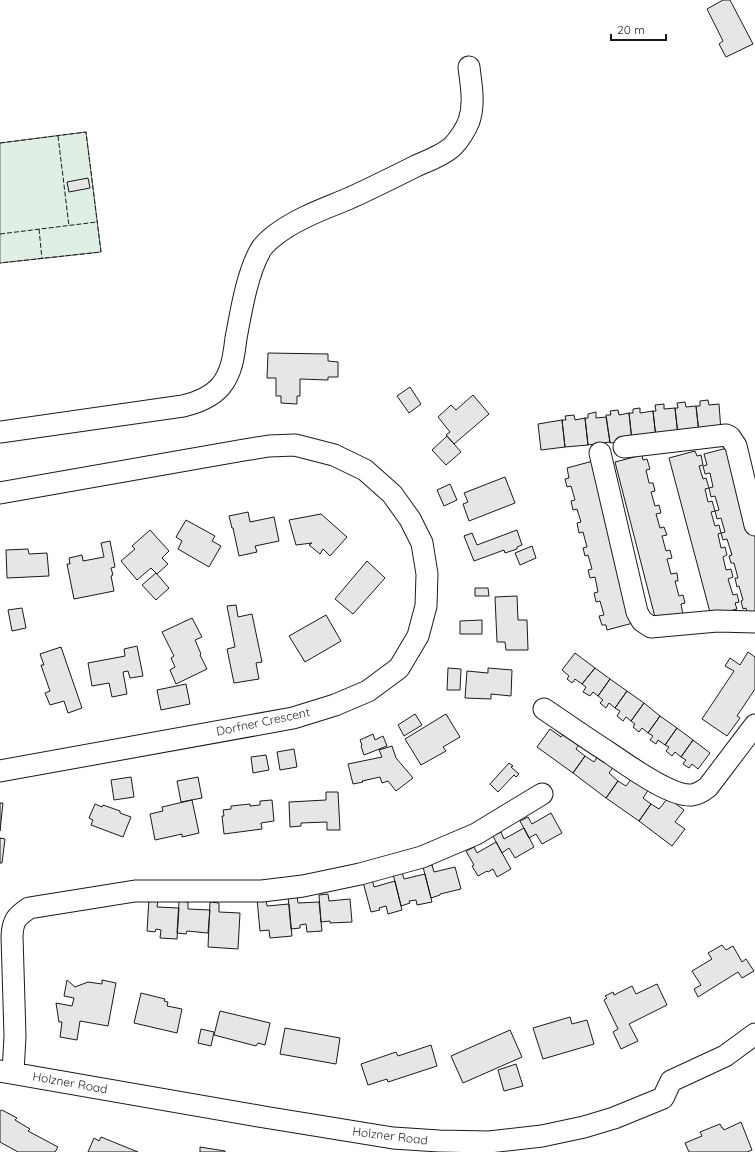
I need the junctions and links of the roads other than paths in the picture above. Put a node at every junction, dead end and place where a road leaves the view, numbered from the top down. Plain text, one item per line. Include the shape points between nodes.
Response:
1 (469, 67) dead end
2 (0, 432) edge
3 (624, 447) dead end
4 (600, 452) dead end
5 (0, 493) edge
6 (755, 525) edge
7 (755, 622) edge
8 (544, 709) dead end
9 (755, 725) edge
10 (0, 771) edge
11 (542, 794) dead end
12 (755, 1034) edge
13 (6, 1072) edge

1 - 2 street via 473,101 469,121 452,147 435,158 295,222 275,235 260,250 251,270 233,360 229,373 220,387 208,396 183,406
3 - 6 street via 726,435 736,446
4 - 7 street via 637,612 642,621 650,627 717,621
5 - 10 street, Dorfner Crescent via 244,450 295,445 334,455 365,470 392,494 410,519 422,543 427,574 426,606 418,636 399,668 368,692 293,718
8 - 9 street via 647,778 682,794 692,795 701,793 708,787
11 - 13 street via 476,834 422,856 303,886 262,891 135,891 29,908 19,915 13,925 15,1036
12 - 13 street, Holzner Road via 725,1056 672,1080 662,1098 614,1118 542,1136 489,1142 393,1138

